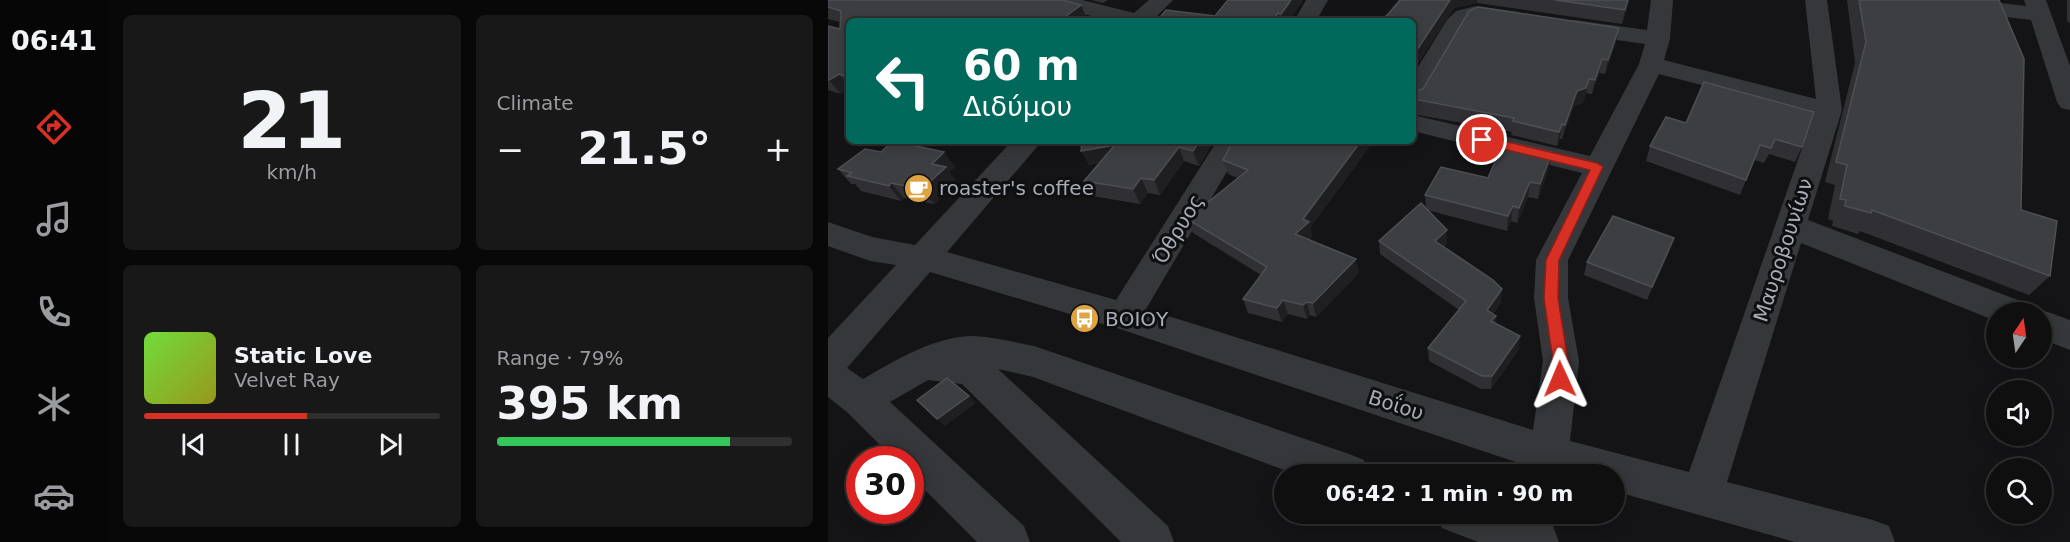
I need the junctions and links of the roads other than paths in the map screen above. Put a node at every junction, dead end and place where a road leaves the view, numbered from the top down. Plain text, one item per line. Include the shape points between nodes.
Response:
1 (1055, 0) edge
2 (1162, 0) edge
3 (1317, 0) edge
4 (1662, 0) edge
5 (1816, 0) edge
6 (1926, 0) edge
7 (2038, 7) edge
8 (1127, 18) edge
9 (1142, 18) edge
10 (1307, 18) edge
11 (1655, 52) junction
12 (1416, 91) edge
13 (2070, 102) edge
14 (1828, 110) junction
15 (1416, 124) edge
16 (1025, 144) edge
17 (1230, 144) edge
18 (1597, 167) junction
19 (1791, 226) junction
20 (828, 234) edge
21 (923, 258) junction
22 (1986, 302) edge
23 (1124, 316) junction
24 (2052, 328) edge
25 (2070, 335) edge
26 (828, 363) edge
27 (918, 369) junction
28 (828, 375) edge
29 (861, 400) junction
30 (1548, 454) junction
31 (1321, 464) edge
32 (1702, 495) junction
33 (1488, 524) edge
34 (1001, 539) edge
35 (1152, 542) edge
36 (1538, 542) edge
37 (1872, 542) edge

1 - 8 street
2 - 9 street
3 - 10 street
4 - 11 street
5 - 14 street, Μαυροβουνίων
6 - 7 street
7 - 13 street
11 - 12 street via 1545,22 1477,12 1464,14
11 - 14 street
11 - 18 street
14 - 19 street, Μαυροβουνίων
15 - 18 street
16 - 21 street
17 - 23 street, Όθρυος
18 - 30 street via 1552,260 1551,298 1561,361
19 - 22 street
19 - 32 street, Μαυροβουνίων
20 - 21 street, Βοΐου via 870,249
21 - 23 street, Βοΐου
21 - 26 street
23 - 30 street, Βοΐου
24 - 25 street
27 - 29 street
27 - 31 street via 957,353 996,354 1034,362
27 - 35 street via 953,365 975,372
28 - 29 street
29 - 34 street
30 - 32 street, Βοΐου
32 - 37 street, Βοΐου
33 - 36 street

